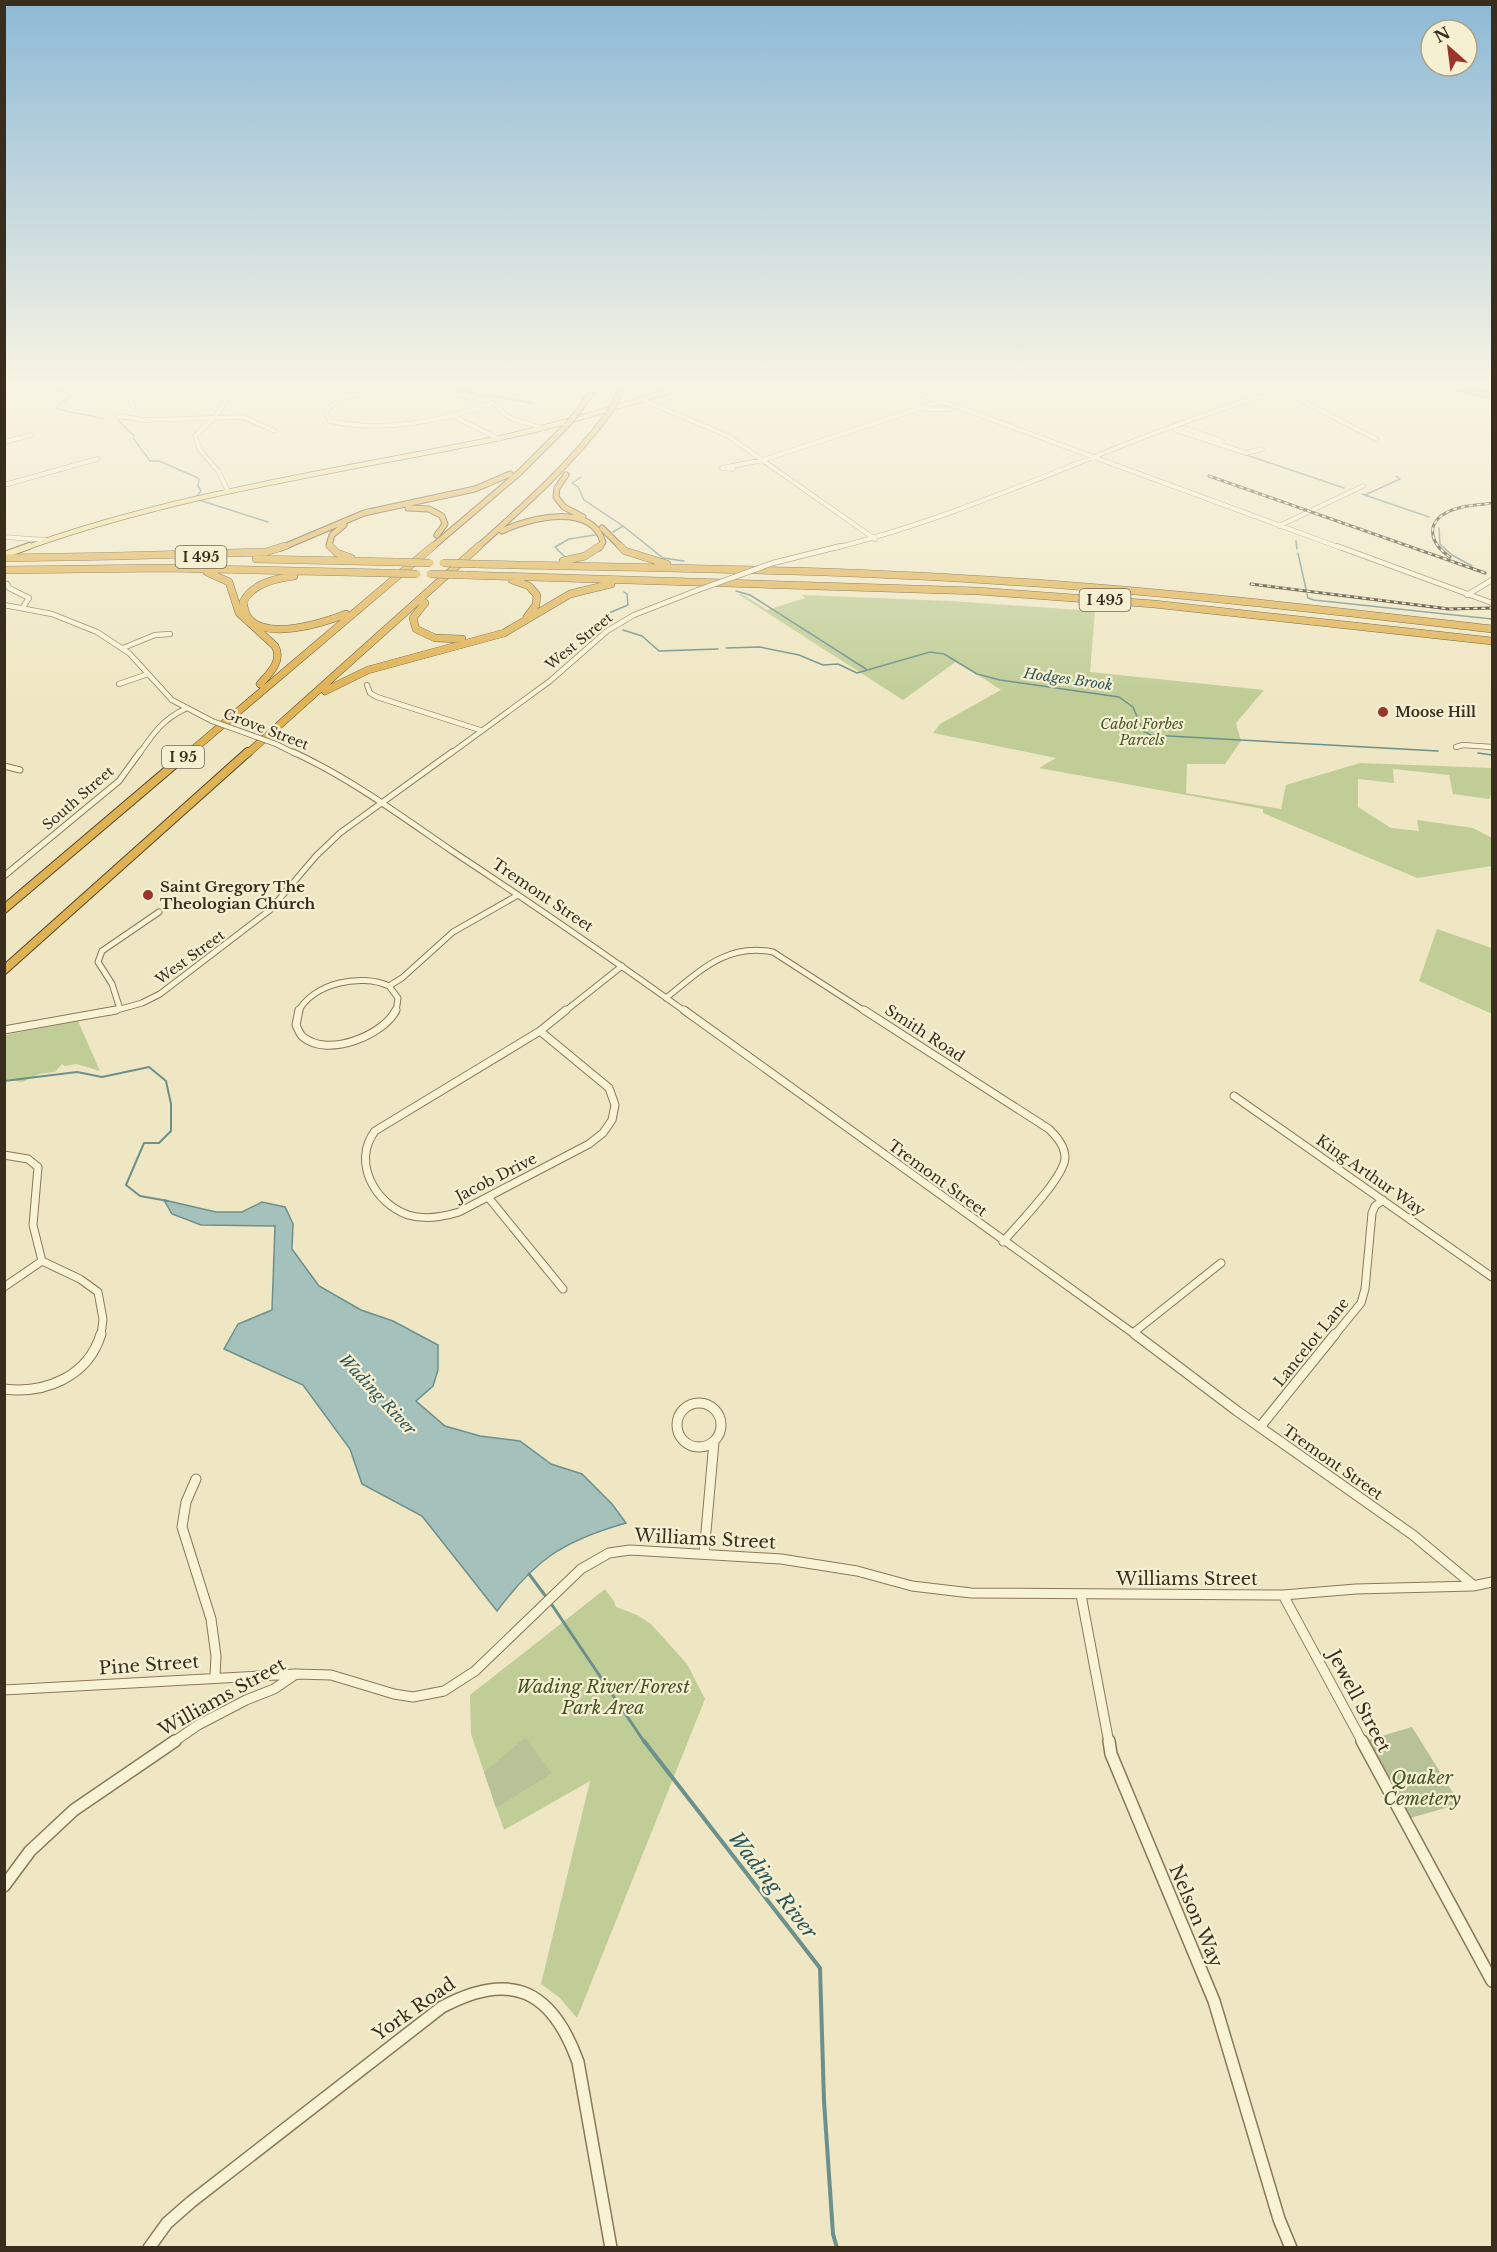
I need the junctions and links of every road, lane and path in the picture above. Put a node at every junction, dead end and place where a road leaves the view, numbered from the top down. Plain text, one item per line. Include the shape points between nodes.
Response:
1 (226, 488) edge
2 (240, 488) edge
3 (474, 488) edge
4 (500, 488) edge
5 (544, 488) edge
6 (557, 488) edge
7 (803, 488) edge
8 (1012, 488) edge
9 (1175, 488) edge
10 (1359, 488) edge
11 (228, 491) junction
12 (1279, 526) junction
13 (491, 536) junction
14 (4, 537) edge
15 (46, 540) junction
16 (875, 540) junction
17 (116, 556) junction
18 (4, 557) edge
19 (397, 562) junction
20 (414, 562) junction
21 (476, 564) junction
22 (135, 568) junction
23 (4, 570) edge
24 (721, 570) junction
25 (383, 573) junction
26 (464, 575) junction
27 (443, 579) junction
28 (1492, 580) edge
29 (716, 582) junction
30 (7, 584) dead end
31 (1466, 595) junction
32 (4, 605) edge
33 (362, 605) junction
34 (1492, 605) edge
35 (23, 607) junction
36 (1492, 629) edge
37 (170, 634) dead end
38 (1492, 641) edge
39 (123, 648) junction
40 (148, 674) junction
41 (119, 684) dead end
42 (367, 685) dead end
43 (301, 706) junction
44 (185, 709) junction
45 (228, 719) junction
46 (480, 730) junction
47 (1456, 747) dead end
48 (1492, 747) edge
49 (4, 766) edge
50 (20, 770) dead end
51 (380, 802) junction
52 (4, 876) edge
53 (518, 895) junction
54 (4, 909) edge
55 (159, 912) dead end
56 (622, 966) junction
57 (4, 970) edge
58 (389, 986) junction
59 (666, 998) junction
60 (120, 1009) junction
61 (4, 1030) edge
62 (540, 1031) junction
63 (1234, 1096) dead end
64 (4, 1155) edge
65 (488, 1197) junction
66 (1383, 1200) junction
67 (1003, 1242) junction
68 (42, 1261) junction
69 (1221, 1263) dead end
70 (1492, 1277) edge
71 (4, 1287) edge
72 (563, 1289) dead end
73 (1133, 1333) junction
74 (4, 1389) edge
75 (1260, 1427) junction
76 (714, 1442) junction
77 (196, 1479) dead end
78 (704, 1554) junction
79 (1492, 1582) edge
80 (1473, 1586) junction
81 (1081, 1595) junction
82 (1283, 1595) junction
83 (296, 1674) junction
84 (215, 1676) junction
85 (4, 1690) edge
86 (4, 1886) edge
87 (1492, 1981) edge
88 (149, 2247) edge
89 (611, 2247) edge
90 (1291, 2247) edge

1 - 11 street
2 - 11 main road
3 - 17 highway via 366,512 269,551
4 - 20 highway, I 95
5 - 13 highway, I 95
6 - 24 highway via 556,497 562,504 598,525 617,546 632,555
7 - 16 street
8 - 16 street, West Street
9 - 12 street
10 - 12 street
11 - 15 main road
12 - 31 street
13 - 21 highway via 527,520 557,517 588,523 599,531 603,541 595,552 570,560
13 - 27 highway, I 95
14 - 15 street
15 - 18 main road
16 - 46 street, West Street, bridge via 773,562 617,624 550,681
17 - 18 highway, I 495
17 - 19 highway, I 495
19 - 20 highway via 344,556 331,548 330,539 345,524 375,512 408,507 436,512 444,518 445,526
19 - 21 highway, I 495, bridge
20 - 33 highway, I 95
21 - 24 highway, I 495
22 - 23 highway, I 495
22 - 25 highway, I 495
22 - 45 highway via 201,571 222,578 232,588 240,615 276,648 279,659 274,668
24 - 36 highway, I 495 via 1067,585
25 - 26 highway, I 495, bridge
25 - 33 highway via 284,578 254,589 243,602 245,612 253,620 283,630 321,624
26 - 27 highway via 523,584 536,592 537,603 523,620 502,631 468,639 435,639 419,632 413,619
26 - 29 highway, I 495
27 - 43 highway, I 95
28 - 31 street
29 - 38 highway, I 495 via 899,587 1080,598
29 - 43 highway via 615,584 580,590 512,630 369,669 344,679
30 - 35 street via 29,598
31 - 34 street
32 - 35 street, Grove Street
33 - 45 highway, I 95
35 - 39 street, Grove Street via 62,617
37 - 39 street via 155,634
39 - 40 street, Grove Street
40 - 41 street
40 - 44 street, Grove Street via 161,691
42 - 46 street via 377,697
43 - 57 highway, I 95
44 - 51 street, Grove Street, bridge via 312,760
44 - 52 street, South Street via 159,726 119,781
45 - 54 highway, I 95
46 - 51 street, West Street
47 - 48 street
49 - 50 street
51 - 53 street, Tremont Street
51 - 60 street, West Street via 329,842 281,899 253,925 160,994
53 - 56 street, Tremont Street
53 - 58 street via 453,932
55 - 60 street via 98,956
56 - 59 street, Tremont Street
56 - 62 street, Jacob Drive
58 - 58 street via 357,980 324,990 302,1006 296,1020 298,1030 322,1044 360,1039 385,1026 396,1012 398,998
59 - 67 street, Tremont Street
59 - 67 street, Smith Road via 728,953 754,948 773,952 1049,1130 1064,1150 1063,1167
60 - 61 street, West Street
62 - 65 street, Jacob Drive via 609,1088 615,1101 615,1115 608,1129 594,1141
62 - 65 street, Jacob Drive via 388,1120 365,1148 367,1173 385,1202 401,1212 421,1217 444,1216
63 - 66 street, King Arthur Way
64 - 68 street via 28,1160 38,1167 40,1180 33,1220
65 - 72 street
66 - 70 street, King Arthur Way
66 - 75 street, Lancelot Lane via 1372,1213 1361,1303
67 - 73 street, Tremont Street
68 - 71 street
68 - 74 street via 97,1290 102,1302 103,1329 96,1350 77,1372 35,1391
69 - 73 street
73 - 75 street, Tremont Street
75 - 80 street, Tremont Street via 1413,1535
76 - 76 street via 722,1425 712,1408 690,1406 679,1415 676,1428 682,1440 696,1445
76 - 78 street
77 - 84 street via 186,1500 182,1527 213,1626
78 - 81 street, Williams Street via 825,1565 939,1590
78 - 83 street, Williams Street via 630,1550 609,1553 581,1569 475,1671 456,1685 429,1695 413,1697 331,1675
79 - 80 street, Williams Street
80 - 82 street, Williams Street
81 - 82 street, Williams Street
81 - 90 street, Nelson Way via 1111,1754 1214,2001 1279,2219
82 - 87 street, Jewell Street
83 - 84 street, Pine Street
83 - 86 street, Williams Street via 274,1689 198,1725 74,1810 30,1851
84 - 85 street, Pine Street
88 - 89 street, York Road via 167,2223 191,2202 442,2007 472,1991 504,1987 525,1992 543,2003 570,2038 578,2062

